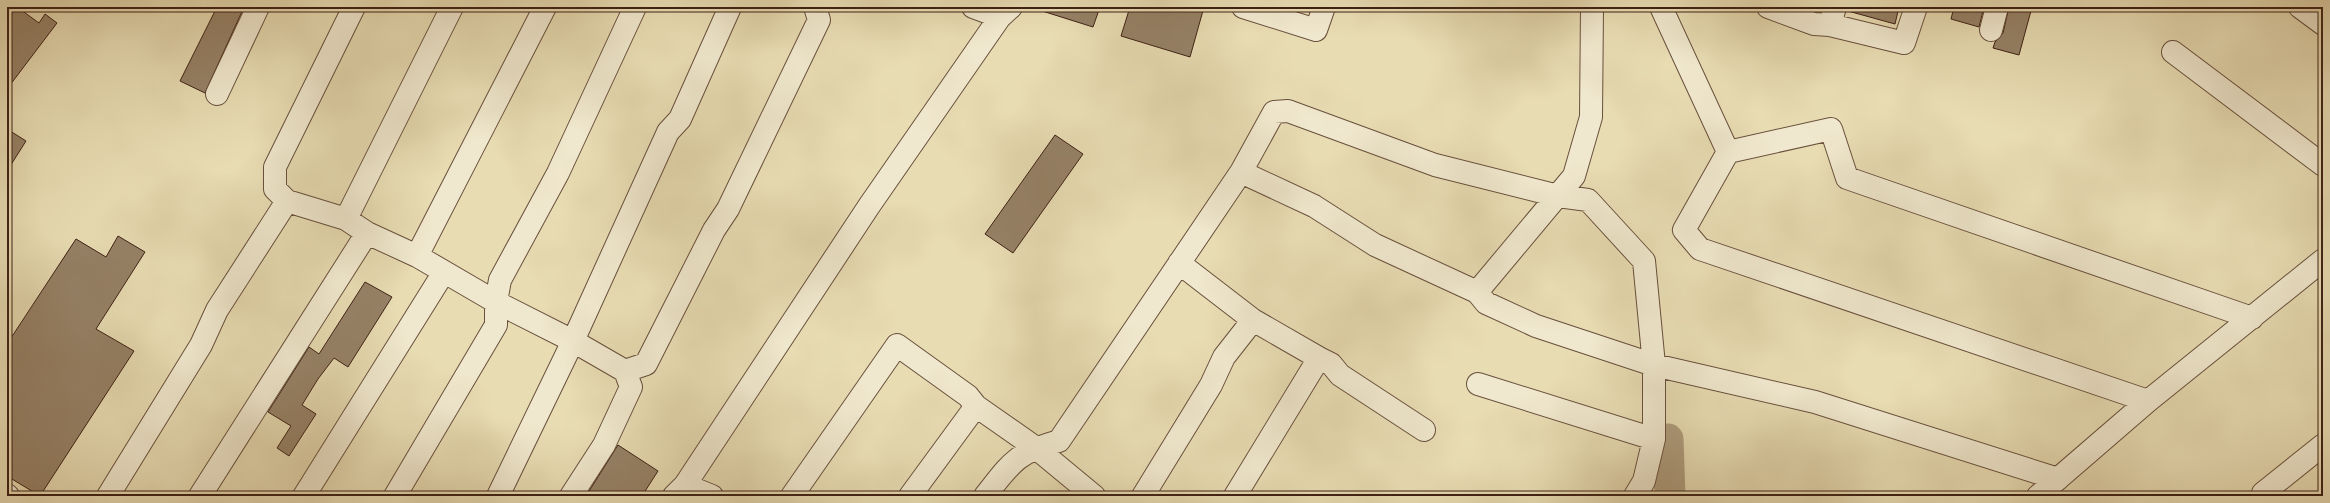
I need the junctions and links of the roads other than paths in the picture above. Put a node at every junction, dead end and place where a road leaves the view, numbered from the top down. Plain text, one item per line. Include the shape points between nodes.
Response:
1 (258, 7) edge
2 (354, 7) edge
3 (452, 7) edge
4 (545, 7) edge
5 (635, 7) edge
6 (730, 7) edge
7 (815, 7) edge
8 (973, 7) edge
9 (1243, 7) edge
10 (1324, 7) edge
11 (1592, 7) edge
12 (1661, 7) edge
13 (1768, 7) edge
14 (1916, 7) edge
15 (1997, 7) edge
16 (2300, 7) edge
17 (1006, 12) edge
18 (1832, 16) edge
19 (2323, 24) edge
20 (1991, 30) dead end
21 (2172, 52) dead end
22 (217, 94) dead end
23 (1728, 152) junction
24 (2323, 165) edge
25 (1241, 172) junction
26 (1558, 196) junction
27 (287, 201) junction
28 (346, 219) junction
29 (368, 233) junction
30 (417, 256) junction
31 (2323, 260) edge
32 (1179, 263) junction
33 (444, 272) junction
34 (1477, 292) junction
35 (496, 302) junction
36 (2252, 318) junction
37 (1253, 320) junction
38 (573, 341) junction
39 (1319, 358) junction
40 (1654, 365) junction
41 (625, 371) junction
42 (1478, 384) dead end
43 (2148, 402) junction
44 (976, 406) junction
45 (1424, 430) dead end
46 (1654, 439) junction
47 (2323, 445) edge
48 (1036, 448) junction
49 (2058, 479) junction
50 (680, 490) edge
51 (2263, 493) dead end
52 (795, 495) edge
53 (108, 496) edge
54 (200, 496) edge
55 (304, 496) edge
56 (394, 496) edge
57 (498, 496) edge
58 (571, 496) edge
59 (712, 496) edge
60 (910, 496) edge
61 (985, 496) edge
62 (1094, 496) edge
63 (1143, 496) edge
64 (1235, 496) edge
65 (1635, 496) edge
66 (2038, 496) edge

1 - 22 street
2 - 27 street via 275,167 275,189
3 - 28 street
4 - 30 street
5 - 35 street via 558,173 500,280
6 - 38 street via 680,119 668,132
7 - 41 street via 820,20 728,209 714,230 646,364
8 - 17 street
9 - 10 street via 1316,30
11 - 26 street via 1591,117 1574,176
12 - 23 street
13 - 18 street via 1814,24
14 - 18 street via 1904,43
15 - 20 street
16 - 19 street
17 - 50 street via 869,206
21 - 24 street
23 - 36 street via 1831,129 1847,178
23 - 43 street via 1684,230 1700,249
25 - 26 street via 1274,112 1288,111 1435,165
25 - 32 street
25 - 34 street via 1314,206 1375,244
26 - 34 street
26 - 40 street via 1588,200 1644,261
27 - 28 street
27 - 53 street via 217,310 201,346
28 - 29 street
29 - 30 street
29 - 54 street
30 - 33 street
31 - 36 street
32 - 37 street
32 - 48 street via 1060,441
33 - 35 street
33 - 55 street
34 - 40 street via 1486,303 1536,326
35 - 38 street
35 - 56 street via 496,325
36 - 43 street
37 - 39 street
37 - 63 street via 1224,357 1211,385
38 - 41 street
38 - 57 street
39 - 45 street via 1331,364 1340,375
39 - 64 street
40 - 46 street
40 - 49 street via 1814,402
41 - 58 street via 631,387 604,445
42 - 46 street
43 - 49 street
44 - 48 street
44 - 52 street via 968,396 897,345
44 - 60 street
46 - 65 street via 1644,480
47 - 51 street
48 - 61 street via 1013,460
48 - 62 street
49 - 66 street
50 - 59 street

